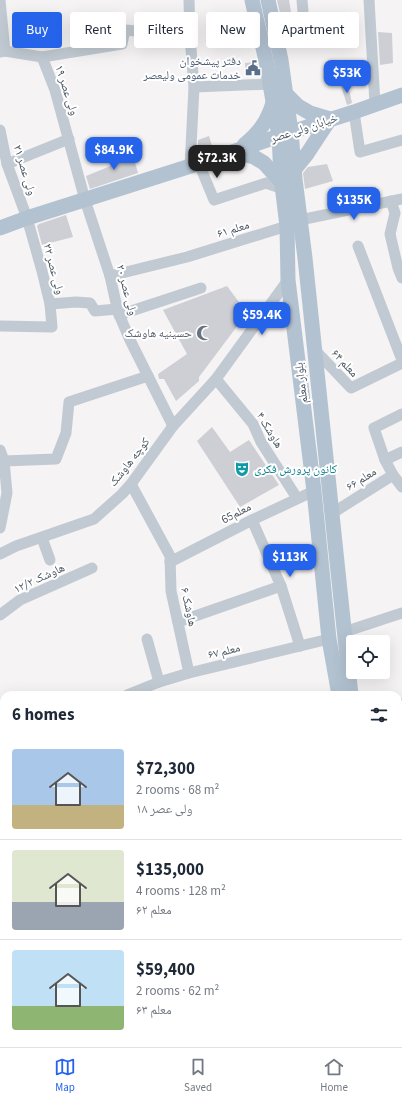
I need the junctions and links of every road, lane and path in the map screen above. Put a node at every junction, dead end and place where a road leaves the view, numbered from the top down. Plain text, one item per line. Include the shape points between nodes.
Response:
1 (0, 0) edge
2 (189, 0) edge
3 (252, 0) edge
4 (268, 0) edge
5 (302, 0) edge
6 (369, 0) edge
7 (189, 12) edge
8 (271, 12) edge
9 (303, 12) edge
10 (134, 31) edge
11 (191, 48) edge
12 (279, 48) edge
13 (2, 51) edge
14 (42, 57) junction
15 (281, 60) junction
16 (266, 61) junction
17 (270, 84) junction
18 (194, 87) junction
19 (285, 93) junction
20 (402, 95) edge
21 (273, 103) junction
22 (375, 104) junction
23 (354, 112) junction
24 (330, 119) junction
25 (285, 134) junction
26 (1, 138) edge
27 (69, 139) junction
28 (402, 140) edge
29 (237, 151) junction
30 (7, 164) junction
31 (195, 165) junction
32 (287, 179) junction
33 (85, 200) junction
34 (396, 200) edge
35 (27, 218) junction
36 (293, 223) junction
37 (0, 228) edge
38 (358, 246) dead end
39 (110, 276) junction
40 (402, 278) edge
41 (288, 280) junction
42 (201, 288) dead end
43 (50, 304) junction
44 (118, 312) junction
45 (0, 326) edge
46 (314, 349) junction
47 (402, 361) edge
48 (148, 376) junction
49 (216, 378) junction
50 (402, 414) edge
51 (173, 426) junction
52 (0, 450) edge
53 (402, 452) edge
54 (385, 460) junction
55 (4, 461) junction
56 (392, 475) junction
57 (131, 484) junction
58 (402, 487) edge
59 (314, 490) junction
60 (298, 498) junction
61 (331, 514) junction
62 (252, 520) junction
63 (0, 528) edge
64 (42, 538) junction
65 (0, 554) edge
66 (50, 560) dead end
67 (170, 562) junction
68 (92, 568) dead end
69 (281, 586) junction
70 (402, 613) edge
71 (0, 615) edge
72 (178, 622) junction
73 (344, 632) junction
74 (147, 639) dead end
75 (329, 639) junction
76 (300, 646) junction
77 (189, 673) junction
78 (159, 682) junction
79 (137, 691) edge
80 (338, 691) edge
81 (351, 691) edge

1 - 13 street
2 - 7 street
3 - 16 main road, بلوار معلم
4 - 8 main road, بلوار معلم
5 - 9 street
6 - 22 street
10 - 14 street via 125,30 122,44
11 - 18 street
12 - 15 main road, بلوار معلم
13 - 14 street
14 - 27 street, ولی عصر ۱۹ via 55,90
15 - 16 main road via 274,65
15 - 19 main road, بلوار معلم
16 - 17 main road, بلوار معلم
17 - 18 street
17 - 21 main road, بلوار معلم
18 - 31 street
19 - 24 main road via 298,106 310,113
19 - 25 main road, بلوار معلم
20 - 22 main road, خیابان ولی عصر
21 - 25 main road, بلوار معلم
21 - 29 main road via 263,126
22 - 23 main road, خیابان ولی عصر
23 - 24 main road, خیابان ولی عصر
23 - 28 street via 360,152
24 - 25 main road, خیابان ولی عصر
24 - 32 main road
25 - 29 main road, خیابان ولی عصر
25 - 32 main road, بلوار معلم
26 - 30 street, ولی عصر ۲۱
27 - 30 street
27 - 33 street, ولی عصر ۱۹
29 - 31 main road, خیابان ولی عصر
29 - 32 main road via 264,163
30 - 35 street, ولی عصر ۲۱
31 - 32 street via 202,171 214,200
31 - 33 main road, خیابان ولی عصر
32 - 36 main road, بلوار معلم
33 - 35 main road, خیابان ولی عصر
33 - 39 street, ولی عصر ۲۰
34 - 36 street, معلم ۶۱
34 - 40 street via 390,234
35 - 37 main road, خیابان ولی عصر
35 - 43 street, ولی عصر ۲۲
36 - 39 street, معلم ۶۱ via 187,257
36 - 41 main road, بلوار معلم
36 - 46 main road, بلوار معلم via 305,258
38 - 47 street
39 - 44 street, ولی عصر ۲۰
41 - 49 street, کوچه هاوشک
41 - 59 main road, بلوار معلم
42 - 44 street
43 - 44 street via 90,303 95,312
43 - 45 street, ولی عصر ۲۲ via 52,327
44 - 48 street, ولی عصر ۲۰
46 - 47 street, معلم ۶۴ via 351,388
46 - 61 main road, بلوار معلم
48 - 51 street, ولی عصر ۲۰
48 - 55 street via 69,402 66,433 56,459
49 - 51 street, کوچه هاوشک
49 - 60 street, هاوشک ۴ via 253,424 261,442
50 - 54 street via 374,428
51 - 57 street, کوچه هاوشک
52 - 55 street
53 - 54 street
54 - 56 street
55 - 63 street via 7,493
56 - 58 street, معلم ۶۶
56 - 61 street, معلم ۶۶
57 - 64 street, کوچه هاوشک via 94,519
57 - 67 street, هاوشک ۶ via 170,556
59 - 60 street, معلم65
59 - 75 main road, بلوار معلم
60 - 62 street, معلم65
61 - 73 main road, بلوار معلم
62 - 67 street, معلم65
62 - 69 street
64 - 65 street, کوچه هاوشک
64 - 66 street
67 - 72 street, هاوشک ۶ via 171,591
68 - 71 street, هاوشک ۱۲/۲ via 20,600
69 - 72 street
69 - 76 street
70 - 73 street
72 - 77 street, هاوشک ۶
73 - 81 main road, بلوار معلم
74 - 78 street
75 - 76 street, معلم ۶۷
75 - 80 main road, بلوار معلم
76 - 77 street, معلم ۶۷
77 - 78 street, معلم ۶۷
78 - 79 street, معلم ۶۷

